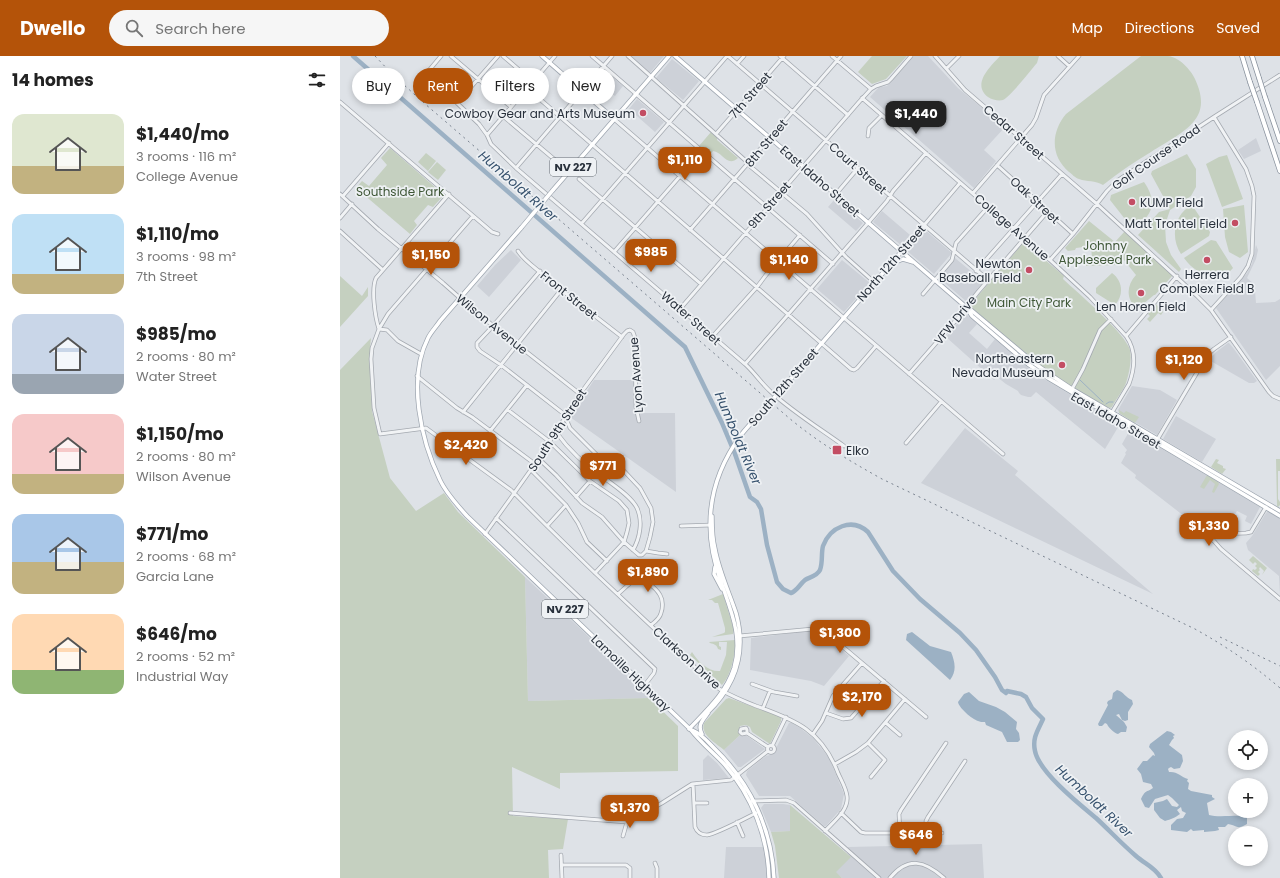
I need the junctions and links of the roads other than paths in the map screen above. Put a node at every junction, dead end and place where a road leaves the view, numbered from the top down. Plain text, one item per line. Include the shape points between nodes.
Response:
1 (441, 56) edge
2 (451, 56) edge
3 (498, 56) edge
4 (503, 56) edge
5 (542, 56) edge
6 (555, 56) edge
7 (592, 56) edge
8 (612, 56) edge
9 (628, 56) edge
10 (669, 56) edge
11 (675, 56) edge
12 (727, 56) edge
13 (744, 56) edge
14 (832, 56) edge
15 (841, 56) edge
16 (911, 56) edge
17 (934, 56) edge
18 (959, 56) edge
19 (1058, 56) edge
20 (1079, 56) edge
21 (1242, 56) edge
22 (1252, 56) edge
23 (782, 57) edge
24 (838, 61) junction
25 (549, 62) junction
26 (737, 64) junction
27 (604, 66) junction
28 (1070, 66) junction
29 (432, 68) edge
30 (516, 68) edge
31 (544, 68) edge
32 (947, 68) junction
33 (557, 69) edge
34 (651, 76) junction
35 (1280, 77) edge
36 (478, 79) junction
37 (704, 81) junction
38 (760, 84) junction
39 (473, 85) edge
40 (815, 86) junction
41 (871, 89) junction
42 (636, 94) junction
43 (862, 98) junction
44 (340, 102) edge
45 (458, 104) edge
46 (514, 104) edge
47 (546, 104) edge
48 (571, 104) edge
49 (597, 104) edge
50 (684, 105) junction
51 (343, 106) junction
52 (511, 107) junction
53 (737, 109) junction
54 (340, 110) edge
55 (793, 111) junction
56 (848, 115) junction
57 (882, 115) junction
58 (504, 116) junction
59 (560, 116) junction
60 (1214, 117) junction
61 (614, 119) junction
62 (669, 123) junction
63 (716, 134) junction
64 (487, 135) junction
65 (868, 136) dead end
66 (770, 138) junction
67 (1021, 138) junction
68 (825, 140) junction
69 (1280, 141) edge
70 (389, 143) junction
71 (536, 144) junction
72 (592, 145) junction
73 (647, 148) junction
74 (702, 151) junction
75 (926, 153) junction
76 (748, 164) junction
77 (561, 165) dead end
78 (997, 165) junction
79 (802, 167) junction
80 (516, 168) junction
81 (858, 168) junction
82 (1280, 171) edge
83 (625, 173) junction
84 (1062, 174) junction
85 (680, 176) junction
86 (579, 179) dead end
87 (734, 179) junction
88 (960, 182) junction
89 (781, 192) junction
90 (973, 193) junction
91 (449, 194) junction
92 (836, 194) junction
93 (341, 195) edge
94 (890, 196) junction
95 (603, 199) junction
96 (1038, 201) junction
97 (658, 202) junction
98 (352, 204) junction
99 (712, 204) junction
100 (1097, 204) junction
101 (988, 206) junction
102 (767, 207) junction
103 (1048, 211) junction
104 (474, 216) junction
105 (340, 218) edge
106 (582, 223) junction
107 (868, 223) junction
108 (924, 224) junction
109 (636, 227) junction
110 (1014, 228) junction
111 (690, 230) junction
112 (340, 231) edge
113 (745, 232) junction
114 (498, 234) dead end
115 (1073, 234) junction
116 (800, 236) junction
117 (1024, 238) junction
118 (402, 248) junction
119 (954, 250) junction
120 (518, 251) dead end
121 (902, 251) junction
122 (614, 252) junction
123 (842, 252) junction
124 (723, 258) junction
125 (1050, 260) junction
126 (778, 261) junction
127 (916, 263) junction
128 (833, 264) junction
129 (889, 265) junction
130 (383, 270) junction
131 (427, 270) junction
132 (540, 271) junction
133 (976, 271) junction
134 (1178, 276) junction
135 (935, 280) junction
136 (988, 280) junction
137 (874, 282) junction
138 (701, 284) junction
139 (757, 287) junction
140 (811, 289) junction
141 (561, 290) junction
142 (922, 294) dead end
143 (460, 298) junction
144 (966, 307) junction
145 (680, 309) junction
146 (1211, 310) junction
147 (789, 315) junction
148 (844, 318) junction
149 (1111, 319) junction
150 (493, 326) junction
151 (379, 329) junction
152 (631, 331) joint
153 (1126, 336) junction
154 (622, 337) junction
155 (712, 337) junction
156 (1231, 337) junction
157 (822, 343) junction
158 (517, 344) junction
159 (876, 346) junction
160 (421, 354) junction
161 (745, 364) junction
162 (501, 365) junction
163 (909, 374) junction
164 (417, 376) junction
165 (527, 385) junction
166 (1071, 391) junction
167 (580, 394) junction
168 (1280, 399) edge
169 (941, 402) junction
170 (508, 410) junction
171 (463, 412) junction
172 (1113, 412) junction
173 (1110, 416) junction
174 (566, 418) junction
175 (639, 421) dead end
176 (1122, 423) junction
177 (1138, 427) junction
178 (424, 428) junction
179 (490, 431) junction
180 (556, 432) junction
181 (1157, 441) junction
182 (550, 442) junction
183 (906, 443) dead end
184 (844, 446) dead end
185 (1003, 454) dead end
186 (539, 459) junction
187 (535, 464) junction
188 (531, 470) junction
189 (590, 481) junction
190 (514, 493) junction
191 (576, 497) junction
192 (566, 504) junction
193 (1267, 505) junction
194 (1280, 511) edge
195 (1280, 516) edge
196 (496, 518) junction
197 (711, 525) junction
198 (546, 526) junction
199 (681, 526) dead end
200 (485, 534) junction
201 (624, 542) junction
202 (633, 550) junction
203 (646, 551) junction
204 (667, 554) dead end
205 (607, 561) junction
206 (595, 573) junction
207 (618, 594) junction
208 (1280, 599) edge
209 (651, 626) junction
210 (739, 636) junction
211 (862, 663) junction
212 (884, 681) junction
213 (752, 684) dead end
214 (644, 686) junction
215 (724, 691) junction
216 (770, 691) junction
217 (797, 696) dead end
218 (905, 699) junction
219 (763, 708) junction
220 (711, 710) junction
221 (826, 713) junction
222 (786, 717) junction
223 (926, 717) dead end
224 (886, 723) junction
225 (690, 729) junction
226 (747, 733) dead end
227 (813, 734) junction
228 (900, 735) dead end
229 (868, 743) junction
230 (946, 743) dead end
231 (712, 746) junction
232 (772, 746) junction
233 (768, 747) junction
234 (768, 751) junction
235 (965, 761) dead end
236 (835, 764) junction
237 (736, 776) junction
238 (871, 776) dead end
239 (693, 784) junction
240 (749, 801) junction
241 (754, 801) junction
242 (694, 803) junction
243 (707, 803) dead end
244 (757, 812) junction
245 (510, 813) dead end
246 (841, 813) junction
247 (627, 822) junction
248 (737, 822) junction
249 (825, 831) junction
250 (900, 833) junction
251 (926, 833) junction
252 (942, 833) dead end
253 (623, 836) dead end
254 (743, 836) dead end
255 (561, 855) dead end
256 (655, 863) dead end
257 (562, 866) junction
258 (562, 878) edge
259 (630, 878) edge
260 (657, 878) edge
261 (769, 878) edge
262 (774, 878) edge
263 (879, 878) edge
264 (890, 878) edge
265 (944, 878) edge

1 - 29 street, Water Street
2 - 36 street
3 - 36 street
4 - 30 street
5 - 25 main road
6 - 25 street
7 - 27 street
8 - 27 street
9 - 34 street
10 - 34 main road, NV 227
11 - 37 main road, East Idaho Street
12 - 26 street, Court Street
12 - 37 street
13 - 26 street
14 - 24 street
15 - 24 street, 8th Street
16 - 41 street, 9th Street via 888,82
17 - 32 street, Cedar Street
18 - 32 street
19 - 28 street
20 - 28 street
21 - 82 highway, bridge
22 - 69 highway, bridge
23 - 38 street, 7th Street
23 - 40 street
24 - 40 street, 8th Street
24 - 41 street
25 - 31 street
25 - 33 main road
26 - 38 street, Court Street
27 - 42 street
28 - 67 street via 1044,96 1036,118
32 - 67 street, Cedar Street via 965,90
34 - 42 main road, NV 227
34 - 50 street
35 - 60 street, Golf Course Road
36 - 39 street
36 - 52 street
37 - 50 street
37 - 53 main road, East Idaho Street
38 - 53 street, 7th Street
38 - 55 street, Court Street
40 - 55 street, 8th Street
40 - 56 street
41 - 43 street, 9th Street
42 - 61 main road, NV 227
42 - 62 street
43 - 56 street, 9th Street
43 - 57 street, College Avenue
44 - 51 street
45 - 64 street, Water Street
46 - 52 street
47 - 59 street
48 - 59 street
49 - 61 main road
50 - 62 street
50 - 63 street
51 - 54 street
51 - 70 street
52 - 58 street
53 - 63 street, 7th Street
53 - 66 main road, East Idaho Street
55 - 66 street, 8th Street
55 - 68 street, Court Street
56 - 68 street, 9th Street
57 - 65 street via 869,128
57 - 75 street, College Avenue
58 - 64 street
58 - 71 street
59 - 71 street
59 - 72 street
60 - 100 street, Golf Course Road via 1123,177
60 - 146 street via 1246,168 1254,196 1252,254 1248,266 1238,281
61 - 72 main road, NV 227
61 - 73 street
62 - 73 street
62 - 74 street
63 - 76 street
64 - 80 street, Water Street via 491,144
66 - 76 street, 8th Street
66 - 79 main road, East Idaho Street
67 - 78 street
67 - 84 street, Cedar Street
68 - 79 street, 9th Street
68 - 81 street, Court Street
70 - 91 street
70 - 93 street
71 - 77 street
71 - 80 street
72 - 83 street
72 - 143 main road, NV 227, bridge
73 - 83 street
73 - 85 street
74 - 85 street
74 - 87 street
75 - 88 street, College Avenue
75 - 94 street
76 - 87 street, 8th Street
76 - 89 street
78 - 90 street
78 - 96 street, Oak Street
79 - 89 street, 9th Street
79 - 92 main road, East Idaho Street
80 - 106 street, Water Street
81 - 92 street
81 - 94 street, Court Street
83 - 95 street
83 - 97 street
84 - 96 street
84 - 100 street, Cedar Street
85 - 97 street
85 - 99 street
86 - 95 street
87 - 99 street, 8th Street
87 - 102 street
88 - 90 street, College Avenue
88 - 108 street, North 12th Street
89 - 102 street, 9th Street
89 - 123 street via 807,214
90 - 101 street, College Avenue
91 - 104 street
91 - 118 street
92 - 107 main road, East Idaho Street
93 - 98 street, Wilson Avenue
94 - 107 street
94 - 108 street, Court Street
95 - 106 street
95 - 109 street
96 - 103 street, Oak Street
96 - 110 street
97 - 109 street
97 - 111 street
98 - 105 street
98 - 118 street, Wilson Avenue
99 - 111 street, 8th Street
99 - 113 street
100 - 115 street, Golf Course Road
100 - 134 street, Cedar Street
101 - 110 street, College Avenue
101 - 119 street via 956,243
102 - 113 street, 9th Street
102 - 116 street
103 - 115 street, Oak Street
103 - 117 street, VFW Drive
104 - 114 street
104 - 131 street
106 - 122 street, Water Street
107 - 121 main road, East Idaho Street
107 - 123 street
108 - 119 street, Court Street
108 - 121 street, North 12th Street
109 - 122 street
109 - 138 street
110 - 117 street, College Avenue
110 - 133 street
111 - 124 street
112 - 130 street
113 - 124 street, 9th Street
113 - 126 street
115 - 125 street, Golf Course Road
116 - 126 street
116 - 128 street
117 - 125 street, College Avenue
117 - 136 street, VFW Drive
118 - 130 street
118 - 131 street, Wilson Avenue
119 - 133 street, Court Street
119 - 135 street via 952,260
120 - 132 street, Front Street
121 - 127 main road, East Idaho Street
121 - 129 main road, North 12th Street
122 - 145 street, Water Street
123 - 128 street
123 - 137 street
124 - 138 street, 9th Street
124 - 139 street
125 - 149 street, College Avenue
126 - 139 street
126 - 140 street
127 - 129 main road via 903,259
127 - 135 main road, East Idaho Street
128 - 140 street
129 - 137 main road, North 12th Street
130 - 151 street via 374,284
131 - 143 street, Wilson Avenue
131 - 151 street via 385,318
132 - 141 street, Front Street
132 - 150 street
133 - 136 street, Court Street
134 - 146 street, Cedar Street
134 - 153 street
135 - 142 street
135 - 144 main road, East Idaho Street
136 - 144 street, VFW Drive
137 - 148 main road, North 12th Street
138 - 145 street, 9th Street
139 - 147 street
139 - 155 street
140 - 147 street
140 - 148 street
141 - 154 street, Front Street
141 - 158 street
143 - 150 street, Wilson Avenue
143 - 160 main road, NV 227 via 431,334
144 - 163 street, VFW Drive
144 - 166 main road, East Idaho Street via 972,316 1028,364
145 - 155 street, Water Street
146 - 156 street, Cedar Street
147 - 157 street
147 - 161 street
148 - 157 main road, North 12th Street
148 - 159 street
149 - 153 street, College Avenue
149 - 166 street via 1099,331
150 - 158 street, Wilson Avenue
150 - 162 street via 476,342 476,346
151 - 160 street via 387,330 398,341
151 - 178 street via 372,348 371,365 374,408 380,434
152 - 154 street, South 9th Street via 627,331
152 - 175 street, Lyon Avenue via 635,338 636,407
153 - 172 street, College Avenue via 1134,352 1134,361 1128,386
154 - 167 street, South 9th Street
155 - 161 street, Water Street
156 - 168 street, Cedar Street via 1269,392
156 - 181 street via 1208,354
157 - 159 street via 854,370
157 - 197 main road, South 12th Street, bridge via 742,434 730,452 717,480 712,501
158 - 162 street
158 - 167 street, Wilson Avenue
159 - 163 street
160 - 164 main road, NV 227
161 - 184 street, Water Street via 789,407
162 - 165 street
162 - 171 street
163 - 169 street
164 - 171 street
164 - 178 main road, NV 227 via 416,388
165 - 170 street
165 - 174 street
166 - 172 main road, East Idaho Street
166 - 173 main road, East Idaho Street
167 - 174 street, South 9th Street
169 - 183 street
169 - 185 street
170 - 179 street
170 - 182 street
171 - 179 street
172 - 173 street, College Avenue
172 - 177 main road, East Idaho Street
173 - 176 main road, East Idaho Street
174 - 180 street, South 9th Street
174 - 203 street via 570,428 585,444 599,457 624,471 640,488 649,504 652,517
176 - 177 main road
176 - 181 main road, East Idaho Street
177 - 181 main road, East Idaho Street
178 - 190 street, Clarkson Drive
178 - 200 main road, NV 227 via 432,462 440,481 456,504
179 - 187 street
180 - 182 street, South 9th Street
180 - 202 street via 568,447 635,504 640,524
181 - 193 main road, East Idaho Street
182 - 186 street, South 9th Street
182 - 189 street
186 - 187 street, South 9th Street
186 - 191 street
187 - 188 street, South 9th Street
188 - 190 street, South 9th Street
188 - 192 street
189 - 191 street
189 - 201 street via 619,501 627,510 628,523
190 - 196 street, South 9th Street
190 - 198 street, Clarkson Drive
191 - 201 street via 602,517
192 - 198 street
192 - 205 street via 587,542
193 - 194 main road, East Idaho Street
193 - 195 main road, East Idaho Street
193 - 208 street via 1250,532 1216,534 1213,540
196 - 200 street, South 9th Street
196 - 214 street via 654,669 654,673
197 - 199 street
197 - 210 main road, South 12th Street via 718,564 736,614
197 - 210 main road, South 12th Street via 711,547
198 - 206 street, Clarkson Drive
200 - 214 main road, Lamoille Highway / NV 227
201 - 202 street
201 - 205 street
202 - 203 street via 641,555
203 - 204 street
205 - 206 street
206 - 207 street, Clarkson Drive
207 - 209 street, Clarkson Drive
207 - 209 street via 638,579 645,580 655,589 661,596 662,608 659,618
209 - 215 street, Clarkson Drive via 715,686
210 - 211 street via 816,629 830,636
210 - 215 main road, South 12th Street via 734,666
211 - 212 street
211 - 221 street via 833,696
212 - 218 street
212 - 221 street via 851,718 843,719
213 - 216 street
214 - 225 main road, Lamoille Highway / NV 227
215 - 219 street, Clarkson Drive
215 - 220 main road, South 12th Street
215 - 225 main road, South 12th Street
216 - 217 street
216 - 219 street
218 - 223 street
218 - 224 street
219 - 222 street, Clarkson Drive
220 - 225 main road, South 12th Street
220 - 231 main road via 701,722 700,728
221 - 227 street
222 - 227 street, Clarkson Drive
222 - 232 street
224 - 228 street
224 - 229 street
225 - 231 main road, Lamoille Highway / NV 227 via 699,733
225 - 237 main road, Lamoille Highway / NV 227
226 - 233 street
227 - 236 street, Clarkson Drive via 828,751
229 - 236 street
229 - 238 street via 885,760
230 - 250 street via 901,810
231 - 237 main road, Lamoille Highway / NV 227
232 - 233 street
232 - 234 street via 774,751
233 - 234 street
234 - 237 street
235 - 251 street via 928,817
236 - 246 street, Clarkson Drive via 847,796 846,806
237 - 239 street via 729,780
237 - 240 main road, Lamoille Highway / NV 227
237 - 241 main road, Lamoille Highway / NV 227
239 - 242 street
239 - 247 street
240 - 241 street
240 - 244 main road, Lamoille Highway / NV 227
241 - 244 main road, Lamoille Highway / NV 227
241 - 249 street via 790,801
242 - 243 street
242 - 248 street via 695,827 702,834 711,834
244 - 248 street
244 - 261 main road, Lamoille Highway / NV 227 via 766,849
244 - 262 main road, Lamoille Highway / NV 227 via 772,855
245 - 247 street
246 - 249 street, Clarkson Drive
246 - 250 street via 861,832
247 - 253 street
248 - 254 street
249 - 263 street
250 - 251 street
251 - 252 street
255 - 257 street
256 - 260 street
257 - 258 street
257 - 259 street via 626,865 630,868
264 - 265 street via 902,866 918,864 932,867

